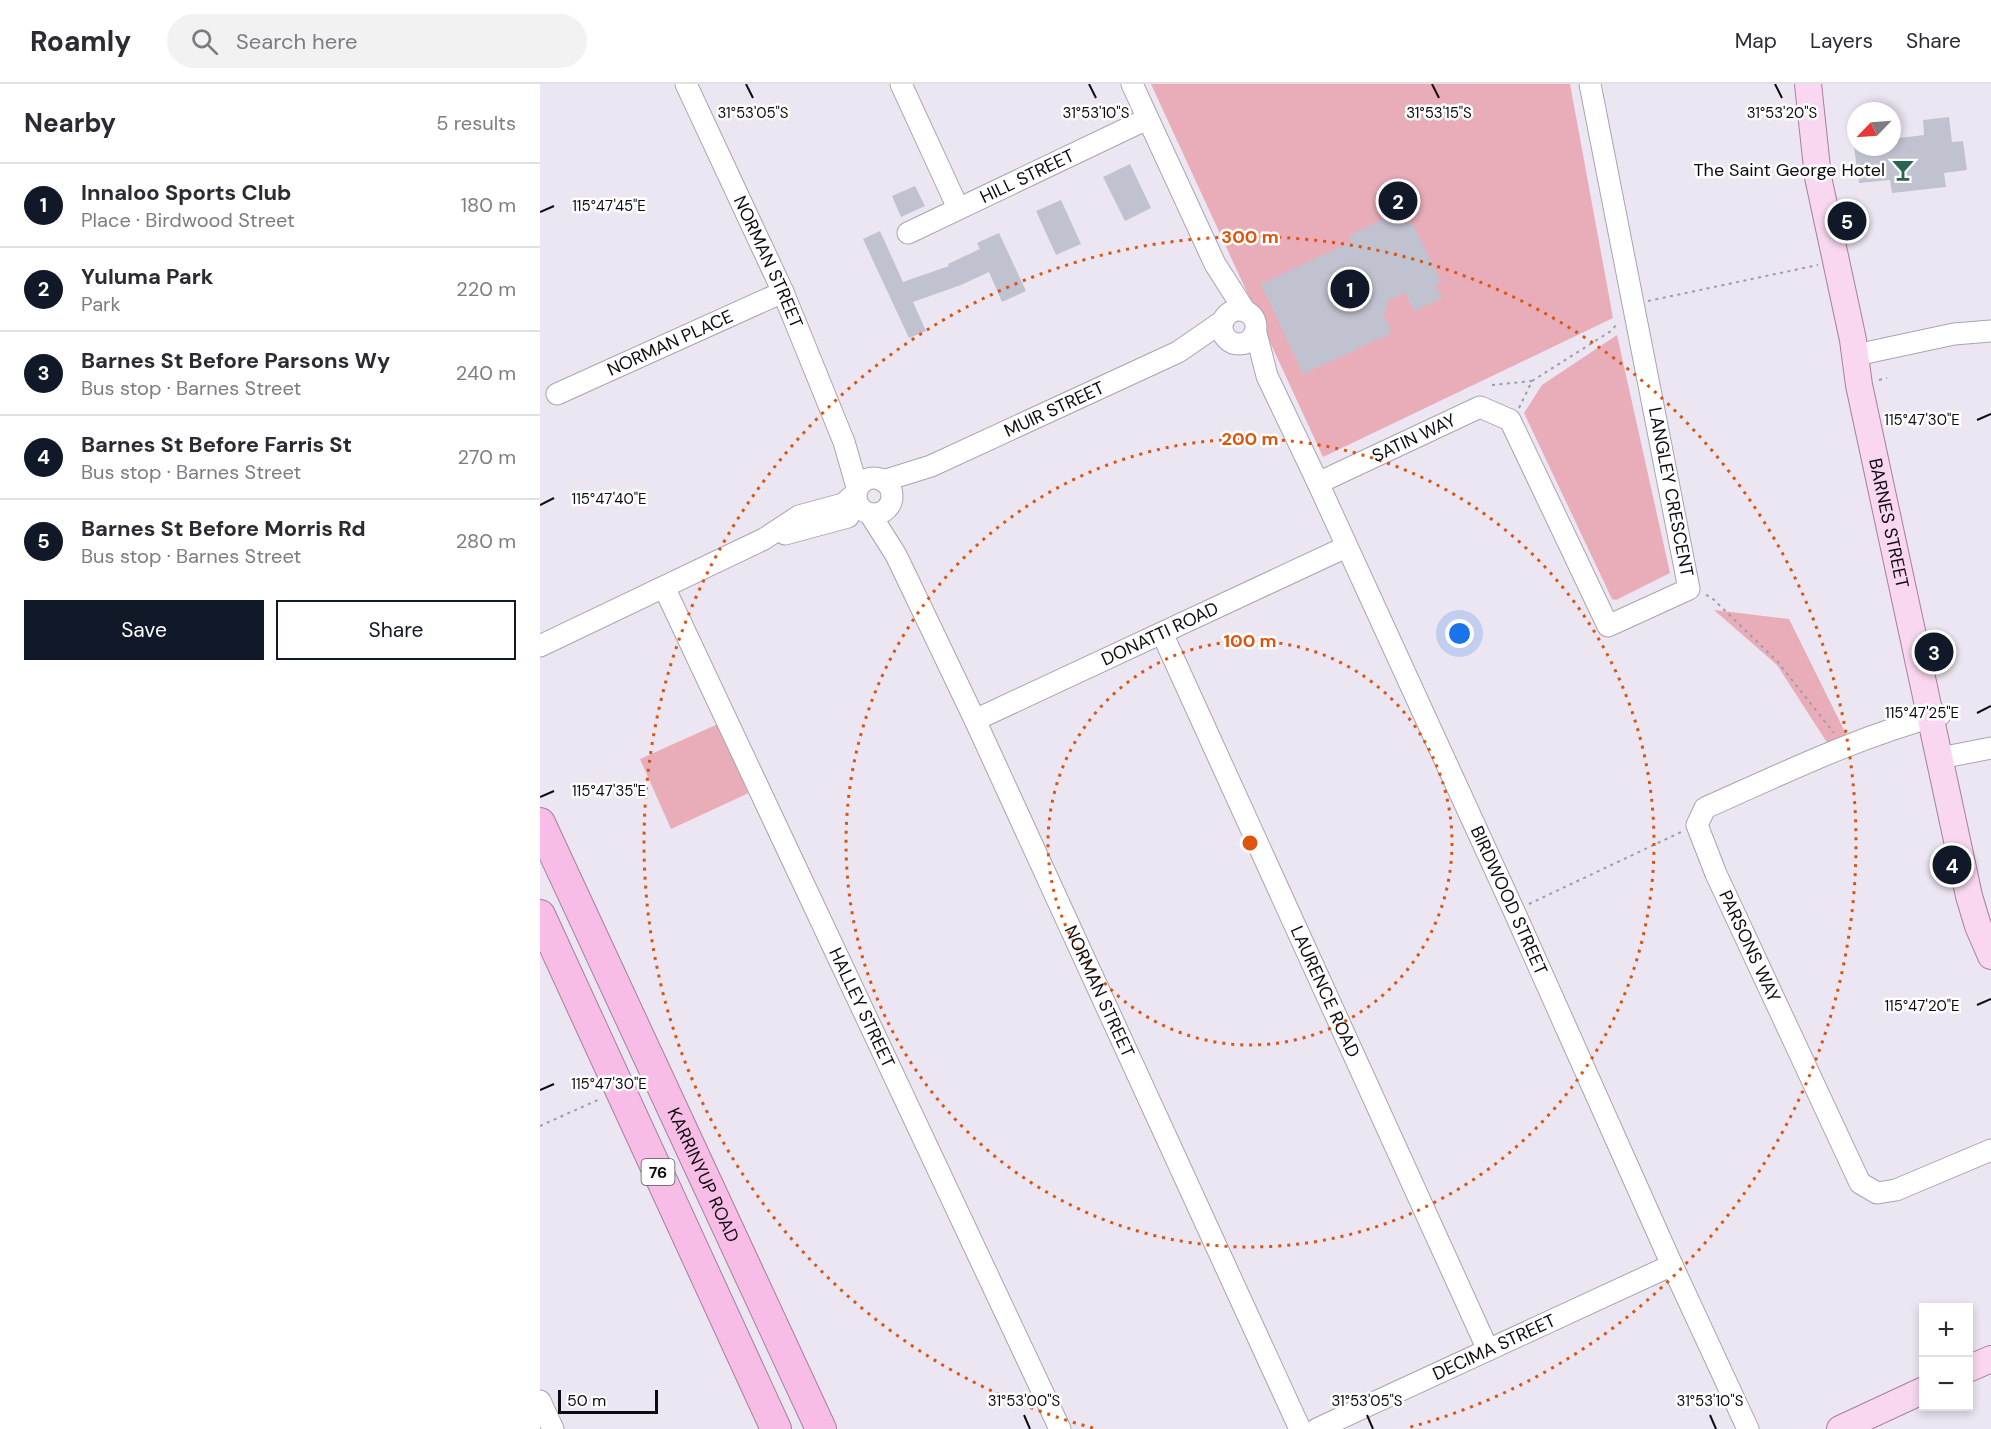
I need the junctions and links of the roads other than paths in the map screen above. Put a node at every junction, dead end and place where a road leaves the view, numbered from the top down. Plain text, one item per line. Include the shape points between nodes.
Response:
1 (686, 84) edge
2 (901, 84) edge
3 (1132, 84) edge
4 (1590, 84) edge
5 (1808, 84) edge
6 (1819, 84) edge
7 (1147, 119) junction
8 (958, 208) junction
9 (908, 233) dead end
10 (1215, 264) junction
11 (783, 292) junction
12 (1245, 310) junction
13 (1224, 319) junction
14 (1991, 331) edge
15 (1256, 333) junction
16 (1991, 342) edge
17 (1234, 343) junction
18 (1179, 352) junction
19 (1863, 361) junction
20 (1267, 376) junction
21 (557, 394) dead end
22 (1510, 420) joint
23 (1318, 483) junction
24 (873, 497) junction
25 (1346, 547) junction
26 (664, 587) junction
27 (1162, 633) junction
28 (540, 646) edge
29 (1935, 716) junction
30 (975, 720) junction
31 (1991, 748) edge
32 (1945, 756) junction
33 (540, 823) edge
34 (540, 915) edge
35 (1991, 928) edge
36 (1991, 956) edge
37 (1991, 1150) edge
38 (1672, 1265) junction
39 (1488, 1350) junction
40 (1991, 1359) edge
41 (1973, 1368) edge
42 (1991, 1375) edge
43 (1973, 1383) edge
44 (1919, 1392) edge
45 (540, 1401) edge
46 (1919, 1408) edge
47 (553, 1429) edge
48 (776, 1429) edge
49 (821, 1429) edge
50 (1060, 1429) edge
51 (1300, 1429) edge
52 (1317, 1429) edge
53 (1748, 1429) edge
54 (1840, 1429) edge
55 (1872, 1429) edge

1 - 11 street, NORMAN STREET
2 - 8 street
3 - 7 street
4 - 22 street, LANGLEY CRESCENT via 1689,589 1608,626
5 - 19 main road, BARNES STREET via 1818,177
6 - 19 main road, BARNES STREET
7 - 8 street, HILL STREET
7 - 10 street
8 - 9 street, HILL STREET
10 - 12 street
10 - 13 street
11 - 21 street, NORMAN PLACE
11 - 24 street, NORMAN STREET via 844,442
12 - 13 street via 1232,311
12 - 15 street via 1255,320
13 - 17 street via 1224,334
13 - 18 street, MUIR STREET
14 - 19 street via 1954,334
15 - 17 street via 1251,340
15 - 20 street, BIRDWOOD STREET
16 - 19 street
17 - 18 street, MUIR STREET
17 - 20 street, BIRDWOOD STREET
18 - 24 street, MUIR STREET via 931,466
19 - 29 main road, BARNES STREET via 1874,393
20 - 23 street, BIRDWOOD STREET
22 - 23 street, SATIN WAY via 1480,407
23 - 25 street, BIRDWOOD STREET
24 - 26 street, MUIR STREET via 799,516 765,539
24 - 30 street, NORMAN STREET via 896,555
25 - 27 street, DONATTI ROAD
25 - 38 street, BIRDWOOD STREET
26 - 28 street, MUIR STREET
26 - 50 street, HALLEY STREET
27 - 30 street, DONATTI ROAD
27 - 39 street, LAURENCE ROAD
29 - 32 main road, BARNES STREET
29 - 37 street, PARSONS WAY via 1898,725 1705,808 1697,825 1716,874 1860,1183 1877,1193 1896,1190
30 - 51 street, NORMAN STREET
31 - 32 street
32 - 35 main road, BARNES STREET
32 - 36 main road, BARNES STREET via 1969,896
33 - 49 highway, KARRINYUP ROAD / 76
34 - 48 highway, 76
38 - 39 street, DECIMA STREET
38 - 53 street, BIRDWOOD STREET
39 - 52 street, DECIMA STREET
40 - 41 main road
42 - 43 main road
44 - 54 main road
45 - 47 street
46 - 55 main road

